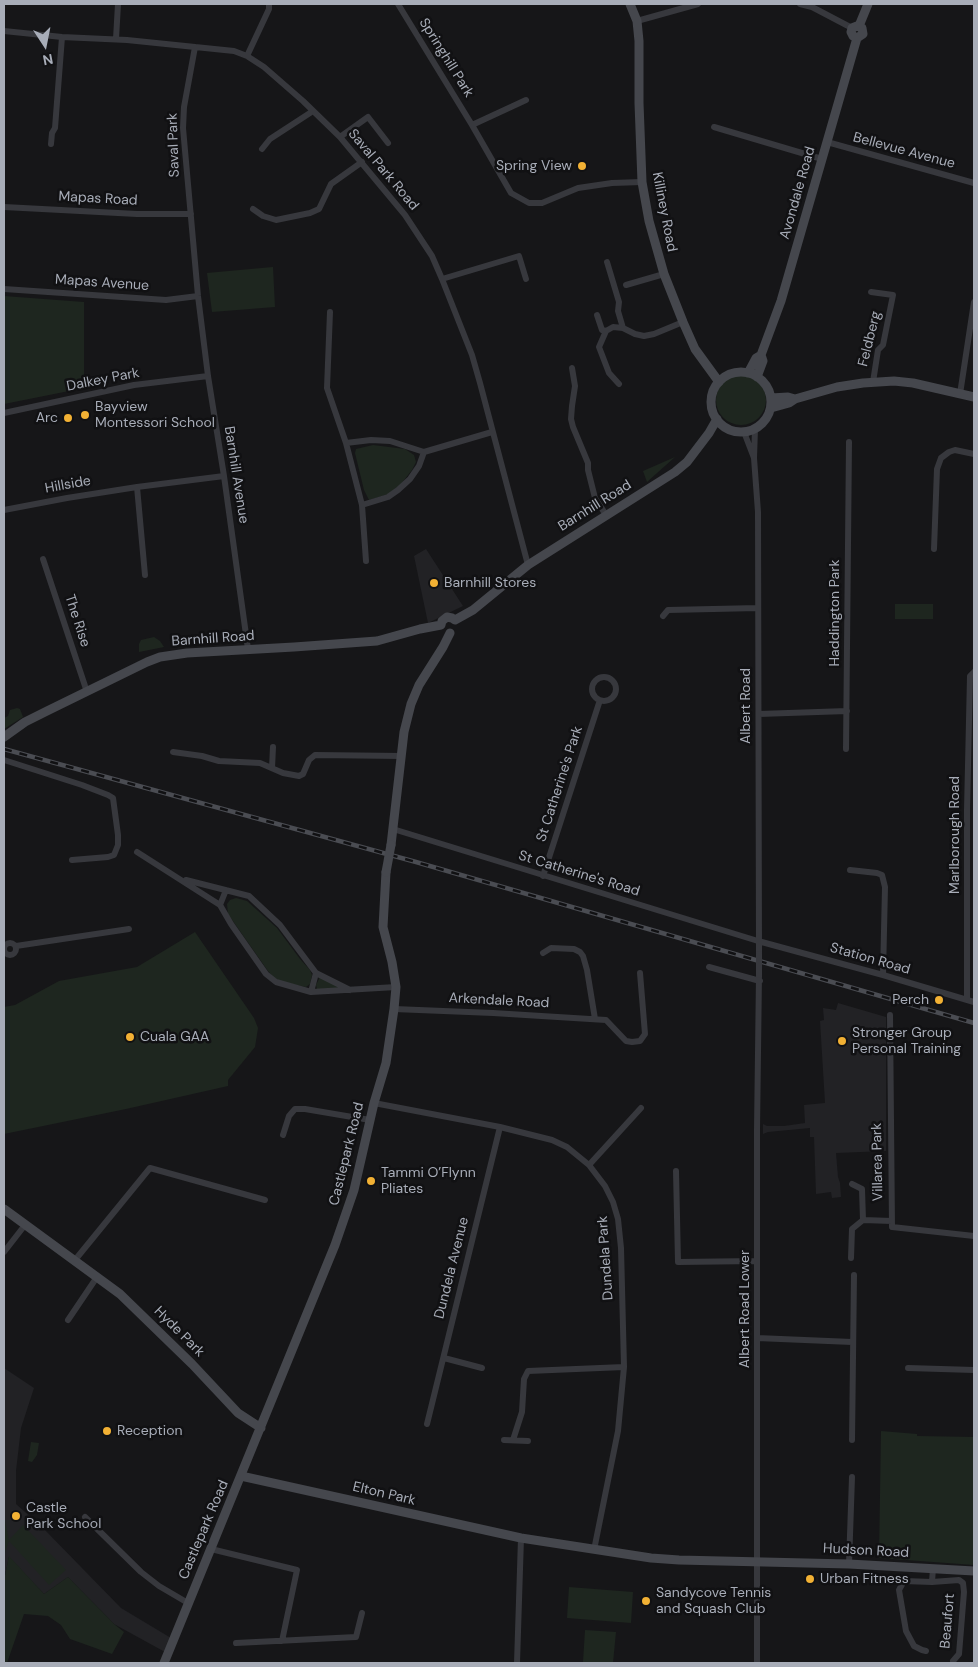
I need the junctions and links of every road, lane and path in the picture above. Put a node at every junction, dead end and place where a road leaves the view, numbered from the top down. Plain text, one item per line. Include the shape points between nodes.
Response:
1 (118, 4) edge
2 (269, 4) edge
3 (398, 4) edge
4 (630, 4) edge
5 (698, 4) edge
6 (800, 4) edge
7 (868, 4) edge
8 (638, 21) junction
9 (856, 27) junction
10 (4, 30) edge
11 (62, 36) junction
12 (116, 40) junction
13 (196, 47) junction
14 (247, 56) junction
15 (526, 100) dead end
16 (313, 111) junction
17 (472, 125) junction
18 (714, 127) dead end
19 (340, 137) junction
20 (827, 142) junction
21 (388, 143) dead end
22 (51, 144) dead end
23 (262, 150) dead end
24 (822, 159) junction
25 (362, 162) junction
26 (974, 174) edge
27 (642, 182) junction
28 (973, 183) edge
29 (4, 207) edge
30 (253, 210) dead end
31 (191, 214) junction
32 (606, 262) dead end
33 (664, 274) junction
34 (442, 279) junction
35 (526, 279) dead end
36 (626, 285) dead end
37 (4, 290) edge
38 (871, 292) dead end
39 (198, 296) junction
40 (974, 302) edge
41 (330, 312) dead end
42 (597, 316) dead end
43 (683, 322) junction
44 (623, 328) junction
45 (606, 331) junction
46 (762, 355) junction
47 (572, 368) dead end
48 (748, 373) junction
49 (208, 376) junction
50 (757, 377) junction
51 (719, 382) junction
52 (873, 382) junction
53 (619, 384) dead end
54 (960, 394) junction
55 (771, 398) junction
56 (974, 398) edge
57 (795, 399) junction
58 (771, 408) junction
59 (4, 413) edge
60 (716, 419) junction
61 (725, 427) junction
62 (756, 428) junction
63 (492, 432) junction
64 (744, 432) junction
65 (849, 442) dead end
66 (346, 443) junction
67 (698, 448) junction
68 (424, 452) junction
69 (974, 454) edge
70 (754, 458) junction
71 (224, 476) junction
72 (137, 487) junction
73 (362, 505) junction
74 (4, 510) edge
75 (606, 515) junction
76 (934, 549) dead end
77 (43, 559) dead end
78 (366, 561) dead end
79 (528, 564) junction
80 (145, 574) dead end
81 (758, 608) junction
82 (662, 616) dead end
83 (455, 620) junction
84 (441, 626) junction
85 (450, 633) junction
86 (248, 650) junction
87 (974, 672) edge
88 (87, 692) junction
89 (600, 700) dead end
90 (847, 711) junction
91 (759, 714) junction
92 (4, 737) edge
93 (273, 747) dead end
94 (846, 749) dead end
95 (174, 752) dead end
96 (402, 756) junction
97 (4, 760) edge
98 (272, 768) junction
99 (392, 829) junction
100 (138, 852) dead end
101 (72, 860) dead end
102 (850, 870) dead end
103 (543, 876) junction
104 (180, 878) junction
105 (226, 890) junction
106 (220, 905) junction
107 (129, 930) dead end
108 (758, 941) junction
109 (5, 942) edge
110 (16, 946) junction
111 (543, 952) dead end
112 (759, 954) joint
113 (10, 956) junction
114 (4, 963) edge
115 (709, 967) dead end
116 (316, 973) junction
117 (640, 973) dead end
118 (883, 975) junction
119 (760, 978) junction
120 (396, 987) junction
121 (351, 990) junction
122 (311, 992) junction
123 (971, 1001) edge
124 (394, 1009) junction
125 (890, 1015) dead end
126 (598, 1019) junction
127 (374, 1103) junction
128 (641, 1108) dead end
129 (370, 1120) junction
130 (500, 1127) junction
131 (283, 1134) dead end
132 (589, 1166) junction
133 (676, 1171) dead end
134 (852, 1184) dead end
135 (265, 1200) dead end
136 (4, 1209) edge
137 (863, 1220) junction
138 (892, 1221) junction
139 (25, 1225) junction
140 (974, 1236) edge
141 (4, 1252) edge
142 (850, 1258) dead end
143 (75, 1260) junction
144 (758, 1261) junction
145 (854, 1275) dead end
146 (97, 1277) junction
147 (68, 1320) dead end
148 (757, 1338) junction
149 (852, 1342) junction
150 (444, 1358) junction
151 (624, 1367) junction
152 (482, 1368) dead end
153 (908, 1368) dead end
154 (974, 1370) edge
155 (427, 1424) dead end
156 (261, 1428) junction
157 (504, 1440) dead end
158 (513, 1440) junction
159 (528, 1440) dead end
160 (852, 1440) dead end
161 (241, 1476) junction
162 (852, 1477) dead end
163 (85, 1517) dead end
164 (521, 1538) junction
165 (211, 1549) junction
166 (594, 1550) junction
167 (757, 1561) junction
168 (849, 1564) junction
169 (933, 1568) junction
170 (974, 1571) edge
171 (932, 1582) junction
172 (188, 1603) junction
173 (362, 1613) dead end
174 (282, 1641) junction
175 (236, 1643) dead end
176 (926, 1651) dead end
177 (953, 1661) dead end
178 (164, 1663) edge
179 (517, 1663) edge
180 (757, 1663) edge

1 - 12 street
2 - 14 street
3 - 17 street, Springhill Park
4 - 8 street, Killiney Road
5 - 8 street
6 - 9 street
7 - 9 street
8 - 27 street, Killiney Road
9 - 20 street, Avondale Road via 852,34 857,38
10 - 11 street, Saval Park Road
11 - 12 street, Saval Park Road
11 - 22 street
12 - 13 street, Saval Park Road
13 - 14 street, Saval Park Road via 234,51
13 - 31 street, Saval Park via 183,128
14 - 16 street, Saval Park Road
15 - 17 street
16 - 19 street, Saval Park Road
16 - 23 street via 270,139
17 - 27 street, Springhill Park via 511,193 528,203 542,203 578,188
18 - 24 street
19 - 21 street via 368,117
19 - 25 street, Saval Park Road
20 - 24 street, Avondale Road
20 - 28 street, Bellevue Avenue
24 - 46 street, Avondale Road via 781,302
25 - 30 street via 331,184 319,209 310,213 276,220
25 - 34 street, Saval Park Road via 420,235
26 - 28 street
27 - 33 street, Killiney Road
29 - 31 street, Mapas Road
31 - 39 street, Barnhill Avenue
32 - 44 street via 619,302
33 - 36 street
33 - 43 street, Killiney Road
34 - 35 street via 519,256
34 - 63 street, Saval Park Road via 472,354
37 - 39 street, Mapas Avenue via 166,300
38 - 52 street, Feldberg via 893,295
39 - 49 street, Barnhill Avenue
40 - 54 street
41 - 66 street via 326,388
42 - 45 street via 602,330
43 - 44 street via 644,336
43 - 51 street, Killiney Road via 695,349
44 - 45 street via 613,327
45 - 53 street via 599,347 609,373
46 - 48 street, Avondale Road via 756,358
46 - 50 street, Avondale Road
47 - 75 street via 575,386 573,427 588,463 595,498
48 - 50 street
48 - 51 street via 730,374
49 - 59 street, Dalkey Park via 134,385
49 - 71 street, Barnhill Avenue
50 - 55 street via 767,386
51 - 60 street via 712,398
52 - 54 street via 913,383
52 - 57 street via 837,387
54 - 56 street
55 - 57 street
55 - 58 street
57 - 58 street
58 - 62 street via 765,421
60 - 61 street
60 - 67 street, Barnhill Road
61 - 64 street
61 - 67 street, Barnhill Road
62 - 64 street
62 - 70 street, Albert Road
63 - 68 street
63 - 79 street, Saval Park Road
64 - 70 street, Albert Road
65 - 90 street, Haddington Park
66 - 68 street via 390,441
66 - 73 street
67 - 75 street, Barnhill Road via 675,472
68 - 73 street via 419,466 398,490 388,497
69 - 76 street via 955,450 941,458 937,469
70 - 81 street, Albert Road via 758,512
71 - 72 street, Hillside
71 - 86 street, Barnhill Avenue
72 - 74 street, Hillside
72 - 80 street
73 - 78 street
75 - 79 street, Barnhill Road
77 - 88 street, The Rise
79 - 83 street, Barnhill Road
81 - 82 street via 668,610
81 - 91 street, Albert Road
83 - 84 street, Barnhill Road via 447,617
83 - 85 street via 456,628
84 - 85 street
84 - 86 street, Barnhill Road via 377,640
85 - 96 street, Castlepark Road via 411,704
86 - 88 street, Barnhill Road via 187,652 160,657
87 - 123 street, Marlborough Road via 970,676 967,810
88 - 92 street, Barnhill Road via 25,722
89 - 103 street, St Catherine's Park
90 - 91 street
90 - 94 street, Haddington Park
91 - 108 street, Albert Road
93 - 98 street
95 - 98 street via 219,761 260,763
96 - 98 street via 315,755 299,776
96 - 99 street, Castlepark Road
97 - 101 street via 113,798 118,835 114,854
99 - 103 street, St Catherine's Road
99 - 120 street, Castlepark Road, bridge via 383,927
100 - 104 street
102 - 118 street via 882,875 885,886
103 - 108 street, St Catherine's Road
104 - 105 street
104 - 106 street
105 - 106 street
105 - 116 street via 248,896 280,925
106 - 122 street via 266,974 276,982
107 - 110 street
108 - 112 street, Albert Road
108 - 118 street, Station Road
109 - 110 street
109 - 113 street via 5,952
110 - 113 street via 15,954
111 - 126 street via 551,948 568,948 580,952
112 - 119 street, Albert Road Lower, bridge
113 - 114 street
115 - 119 street
116 - 121 street
116 - 122 street
117 - 126 street via 645,1034 640,1041 626,1041 606,1020
118 - 123 street, Station Road
119 - 144 street, Albert Road Lower
120 - 121 street
120 - 124 street, Castlepark Road
121 - 122 street
124 - 126 street, Arkendale Road
124 - 127 street, Castlepark Road via 386,1063
125 - 138 street, Villarea Park
127 - 129 street, Castlepark Road
127 - 130 street, Dundela Park
128 - 132 street
129 - 131 street via 295,1110 289,1116
129 - 156 street, Castlepark Road via 345,1217
130 - 132 street, Dundela Park via 552,1140 567,1147
130 - 150 street, Dundela Avenue
132 - 151 street, Dundela Park via 605,1186 618,1219
133 - 144 street via 678,1262
134 - 137 street via 862,1189
135 - 143 street via 150,1168
136 - 139 street, Hyde Park
137 - 138 street
137 - 142 street via 852,1229
138 - 140 street, Villarea Park via 892,1227
139 - 141 street
139 - 143 street, Hyde Park
143 - 146 street, Hyde Park
144 - 148 street, Albert Road Lower
145 - 149 street
146 - 147 street
146 - 156 street, Hyde Park via 147,1319 242,1417
148 - 149 street
148 - 167 street, Albert Road Lower
149 - 160 street
150 - 152 street
150 - 155 street, Dundela Avenue
151 - 158 street via 528,1371 524,1379 522,1412
151 - 166 street, Dundela Park via 618,1432
153 - 154 street
156 - 161 street, Castlepark Road
157 - 158 street
158 - 159 street
161 - 164 street, Elton Park
161 - 165 street, Castlepark Road
162 - 168 street
163 - 172 street via 141,1572
164 - 166 street, Elton Park
164 - 179 street
165 - 172 street, Castlepark Road
165 - 174 street via 297,1570
166 - 167 street, Elton Park via 679,1560
167 - 168 street, Hudson Road
167 - 180 street, Albert Road Lower
168 - 169 street, Hudson Road
169 - 170 street, Hudson Road
169 - 171 street, Beaufort
171 - 176 street, Beaufort via 904,1581 899,1590 906,1631 914,1646
171 - 177 street, Beaufort via 959,1580 963,1583 959,1654
172 - 178 street, Castlepark Road
173 - 174 street via 356,1638
174 - 175 street

